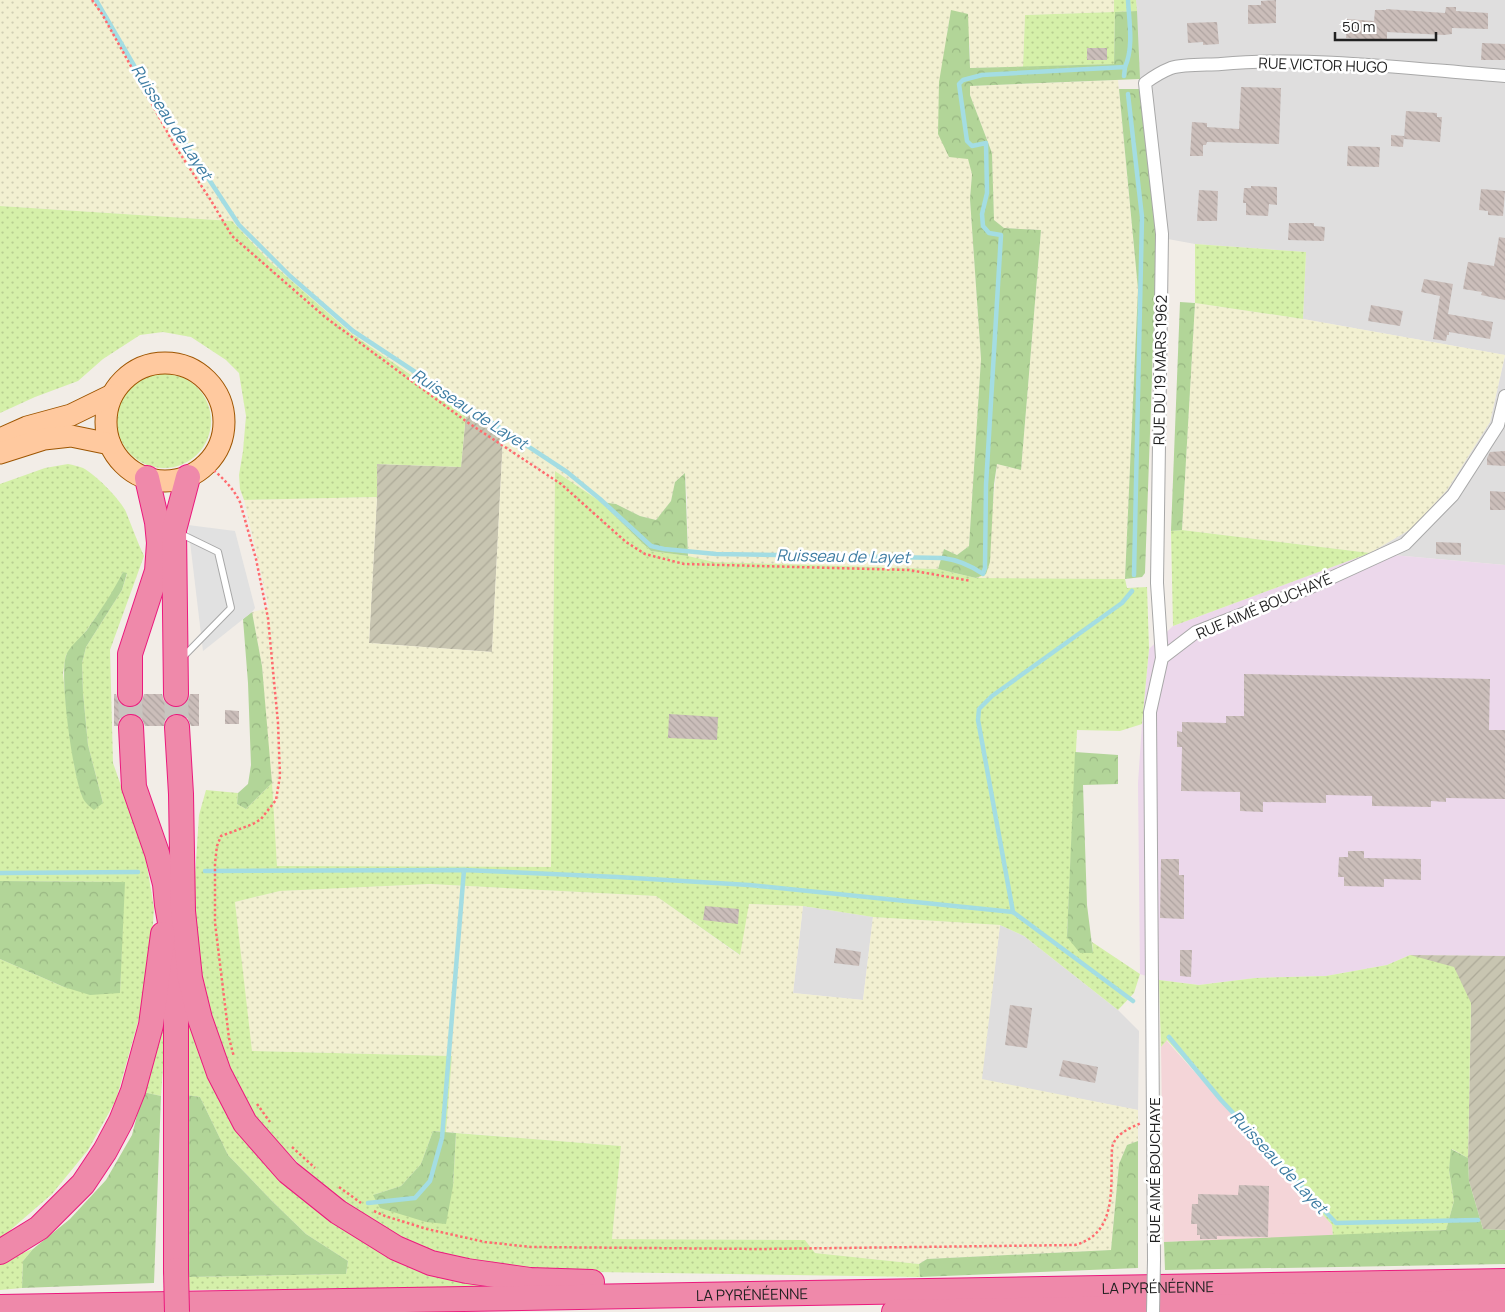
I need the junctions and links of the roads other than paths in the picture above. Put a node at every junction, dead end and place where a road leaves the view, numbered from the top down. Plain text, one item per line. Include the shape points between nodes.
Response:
1 (1505, 76) edge
2 (1145, 83) joint
3 (112, 395) junction
4 (1505, 396) edge
5 (0, 439) edge
6 (110, 444) junction
7 (0, 453) edge
8 (197, 470) junction
9 (147, 478) junction
10 (174, 530) junction
11 (1162, 658) junction
12 (175, 666) junction
13 (130, 694) tunnel mouth
14 (176, 694) tunnel mouth
15 (131, 727) tunnel mouth
16 (177, 728) tunnel mouth
17 (175, 908) junction
18 (0, 1252) edge
19 (1505, 1281) edge
20 (688, 1295) junction
21 (1505, 1302) edge
22 (0, 1307) edge
23 (177, 1312) edge
24 (894, 1312) edge
25 (1153, 1312) edge

1 - 2 street, RUE VICTOR HUGO via 1284,61 1173,68
2 - 11 street, RUE DU 19 MARS 1962 via 1162,234 1157,583
3 - 5 main road via 72,415 27,427
3 - 6 main road via 107,408 106,430
3 - 8 main road via 129,374 151,364 184,365 200,373 213,385 224,411 224,437 214,455
4 - 11 street, RUE AIMÉ BOUCHAYÉ via 1498,425 1452,495 1405,544 1310,588 1196,632
6 - 7 main road via 71,436
6 - 9 main road via 124,464
8 - 9 main road via 167,481
8 - 10 highway
9 - 13 highway via 160,543 157,571 130,654
10 - 12 highway
10 - 12 lane via 218,552 231,608
11 - 25 street, RUE AIMÉ BOUCHAYE, bridge via 1150,712
12 - 14 highway
15 - 17 highway via 134,787
16 - 17 highway via 181,794
17 - 18 highway via 151,1025 121,1121 83,1184 39,1228
17 - 20 highway via 200,1019 219,1074 246,1123 288,1172 338,1212 396,1248 431,1263 530,1280 668,1285
17 - 23 highway, bridge
19 - 20 highway, LA PYRÉNÉENNE
20 - 22 highway, LA PYRÉNÉENNE
21 - 24 highway, LA PYRÉNÉENNE

